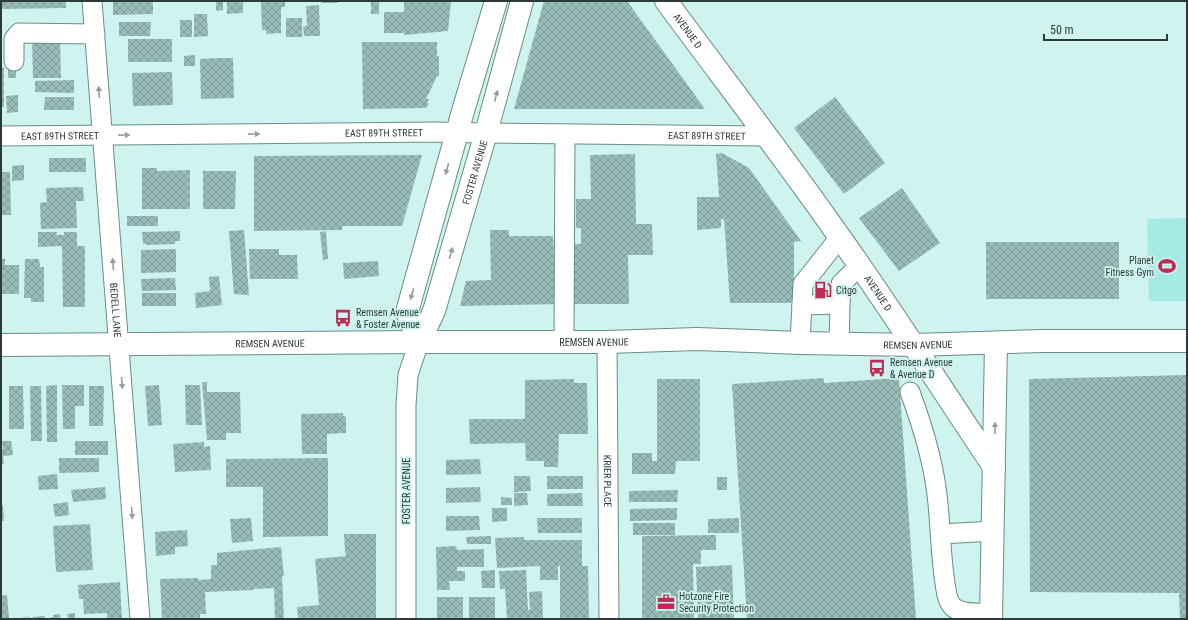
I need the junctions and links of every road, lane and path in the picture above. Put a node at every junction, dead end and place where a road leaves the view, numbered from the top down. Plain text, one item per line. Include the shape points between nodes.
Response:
1 (92, 1) edge
2 (487, 1) edge
3 (496, 1) edge
4 (522, 1) edge
5 (666, 1) edge
6 (488, 27) junction
7 (95, 34) junction
8 (14, 61) dead end
9 (458, 132) junction
10 (486, 133) junction
11 (565, 134) junction
12 (1, 136) edge
13 (102, 136) junction
14 (766, 136) junction
15 (840, 237) junction
16 (821, 261) junction
17 (860, 266) junction
18 (840, 297) junction
19 (802, 305) junction
20 (1187, 341) edge
21 (419, 342) junction
22 (564, 342) junction
23 (607, 342) junction
24 (800, 343) junction
25 (996, 343) junction
26 (839, 344) junction
27 (1, 345) edge
28 (119, 345) junction
29 (914, 345) junction
30 (910, 392) dead end
31 (994, 467) junction
32 (993, 530) junction
33 (941, 534) junction
34 (991, 616) edge
35 (140, 619) edge
36 (406, 619) edge
37 (609, 619) edge

1 - 7 street, BEDELL LANE
2 - 6 street
3 - 6 main road
10 -> 4 main road, FOSTER AVENUE
5 - 14 main road, AVENUE D
6 - 9 main road
7 - 8 street via 19,33 14,39
13 -> 7 street, BEDELL LANE
9 - 10 street, EAST 89TH STREET
13 -> 9 street, EAST 89TH STREET
9 -> 21 main road via 407,312
10 - 11 street, EAST 89TH STREET
21 -> 10 main road, FOSTER AVENUE via 434,311
11 - 14 street, EAST 89TH STREET
11 - 22 street
12 - 13 street, EAST 89TH STREET
28 -> 13 street, BEDELL LANE
14 - 15 main road, AVENUE D
15 - 16 street
15 - 17 main road, AVENUE D
16 - 18 street
16 - 19 street via 803,284
17 - 18 street via 841,284
17 - 29 main road, AVENUE D
18 - 19 street
18 - 26 street
19 - 24 street
20 - 25 main road, REMSEN AVENUE
21 - 22 main road, REMSEN AVENUE
21 - 28 main road, REMSEN AVENUE
21 - 36 street, FOSTER AVENUE via 408,375 406,405
22 - 23 main road, REMSEN AVENUE
23 - 24 main road, REMSEN AVENUE via 697,339
23 - 37 street, KRIER PLACE
24 - 26 main road, REMSEN AVENUE
25 - 29 main road, REMSEN AVENUE
31 -> 25 main road
26 - 29 main road, REMSEN AVENUE
27 - 28 main road, REMSEN AVENUE
28 -> 35 street, BEDELL LANE
29 - 31 main road, AVENUE D
30 - 33 street via 930,458
31 - 32 main road
32 - 33 street
32 - 34 main road
33 - 34 street via 945,589 951,603 966,613

